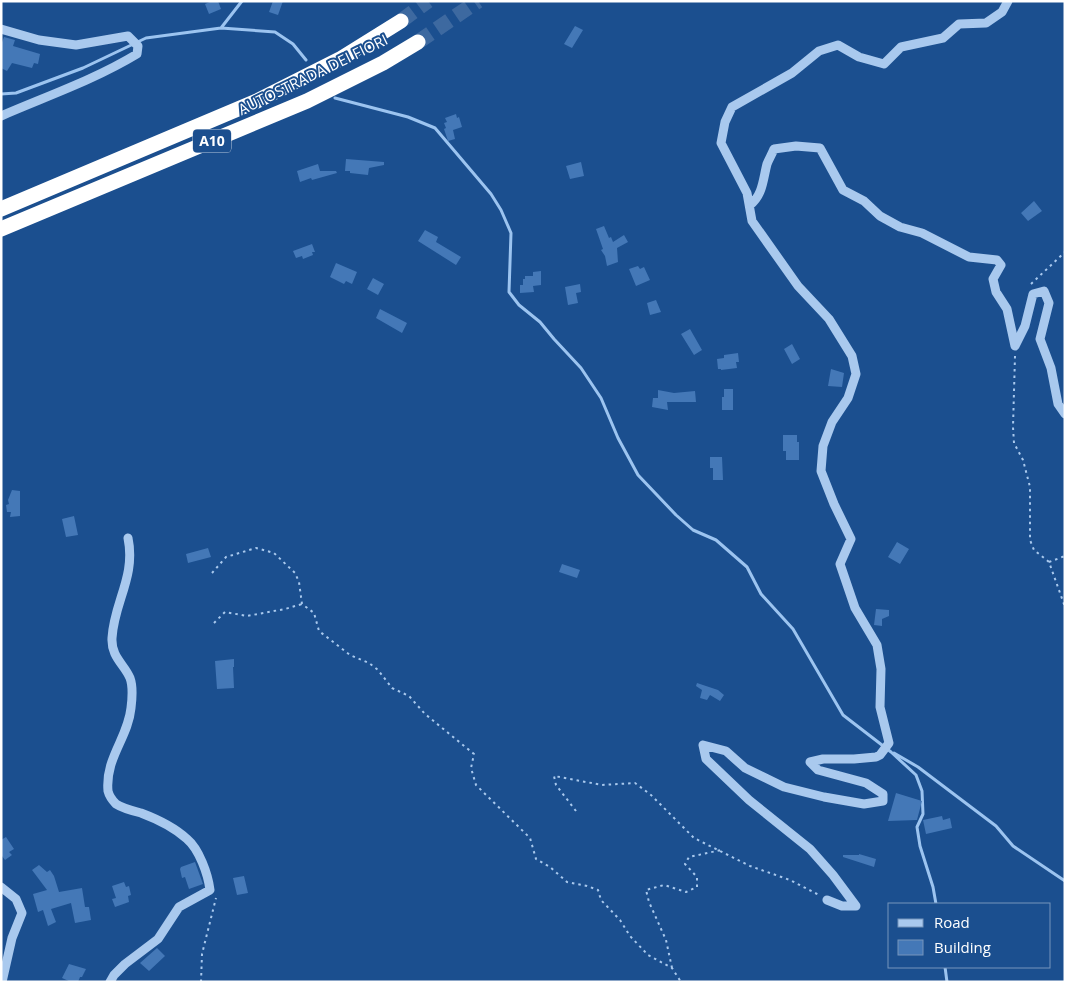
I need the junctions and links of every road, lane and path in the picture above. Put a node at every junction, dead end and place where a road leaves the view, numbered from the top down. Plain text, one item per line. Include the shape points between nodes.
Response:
1 (1008, 1) edge
2 (401, 20) tunnel mouth
3 (1, 29) edge
4 (418, 42) tunnel mouth
5 (1, 116) edge
6 (750, 205) junction
7 (1, 209) edge
8 (1, 229) edge
9 (1065, 252) edge
10 (1033, 294) junction
11 (1015, 346) junction
12 (1065, 414) edge
13 (128, 538) dead end
14 (1065, 556) edge
15 (1049, 562) junction
16 (212, 573) dead end
17 (302, 604) junction
18 (1065, 607) edge
19 (214, 623) dead end
20 (576, 811) dead end
21 (721, 850) junction
22 (1, 887) edge
23 (210, 890) junction
24 (828, 900) joint
25 (672, 968) junction
26 (2, 982) edge
27 (110, 982) edge
28 (201, 982) edge
29 (682, 982) edge

1 - 6 street via 1002,12 986,23 959,24 943,38 901,47 884,64 859,57 838,45 819,51 792,73 732,106 721,143
2 - 7 highway, AUTOSTRADA DEI FIORI / A10 via 340,59 256,101
3 - 5 street via 39,40 76,45 128,36 138,46 137,54 122,63
4 - 8 highway, AUTOSTRADA DEI FIORI / A10 via 376,67 307,100
6 - 11 street via 757,200 762,189 774,149 796,146 820,148 843,190 864,201 880,216 969,257 997,260 1001,265 993,279 996,292 1007,309
6 - 24 street via 752,221 798,286 829,319 852,356 856,374 848,398 832,422 823,446 820,471 851,539 840,564 855,608 877,645 881,669 880,707 889,743 876,757 810,762 818,770 866,783 883,794 883,801 864,804 784,787 745,768 726,751 702,745 706,759 749,800 810,849 856,906 842,906
9 - 10 path via 1031,283
10 - 11 street via 1025,326
10 - 12 street via 1044,291 1049,303 1040,339 1051,368 1058,404
11 - 15 path via 1014,442 1030,487 1030,540 1034,550
13 - 23 street via 127,580 112,639 117,660 130,678 131,710 110,765 108,793 117,804 176,830 189,840 204,865
14 - 15 path
15 - 18 path
16 - 17 path via 226,557 256,548 274,553 295,573
17 - 19 path via 247,616 225,612
17 - 25 path via 314,613 319,631 350,655 378,670 392,688 409,696 425,714 474,754 471,768 476,785 530,838 536,859 566,882 598,890 601,900 642,949
20 - 21 path via 556,785 554,776 602,785 635,783 694,838
21 - 24 path
21 - 25 path via 689,857 685,864 696,877 697,887 686,892 664,885 646,890 666,940
22 - 26 street via 16,899 22,914 12,938
23 - 27 street via 180,907 158,939 124,964
23 - 28 path via 216,898 202,954
25 - 29 path

